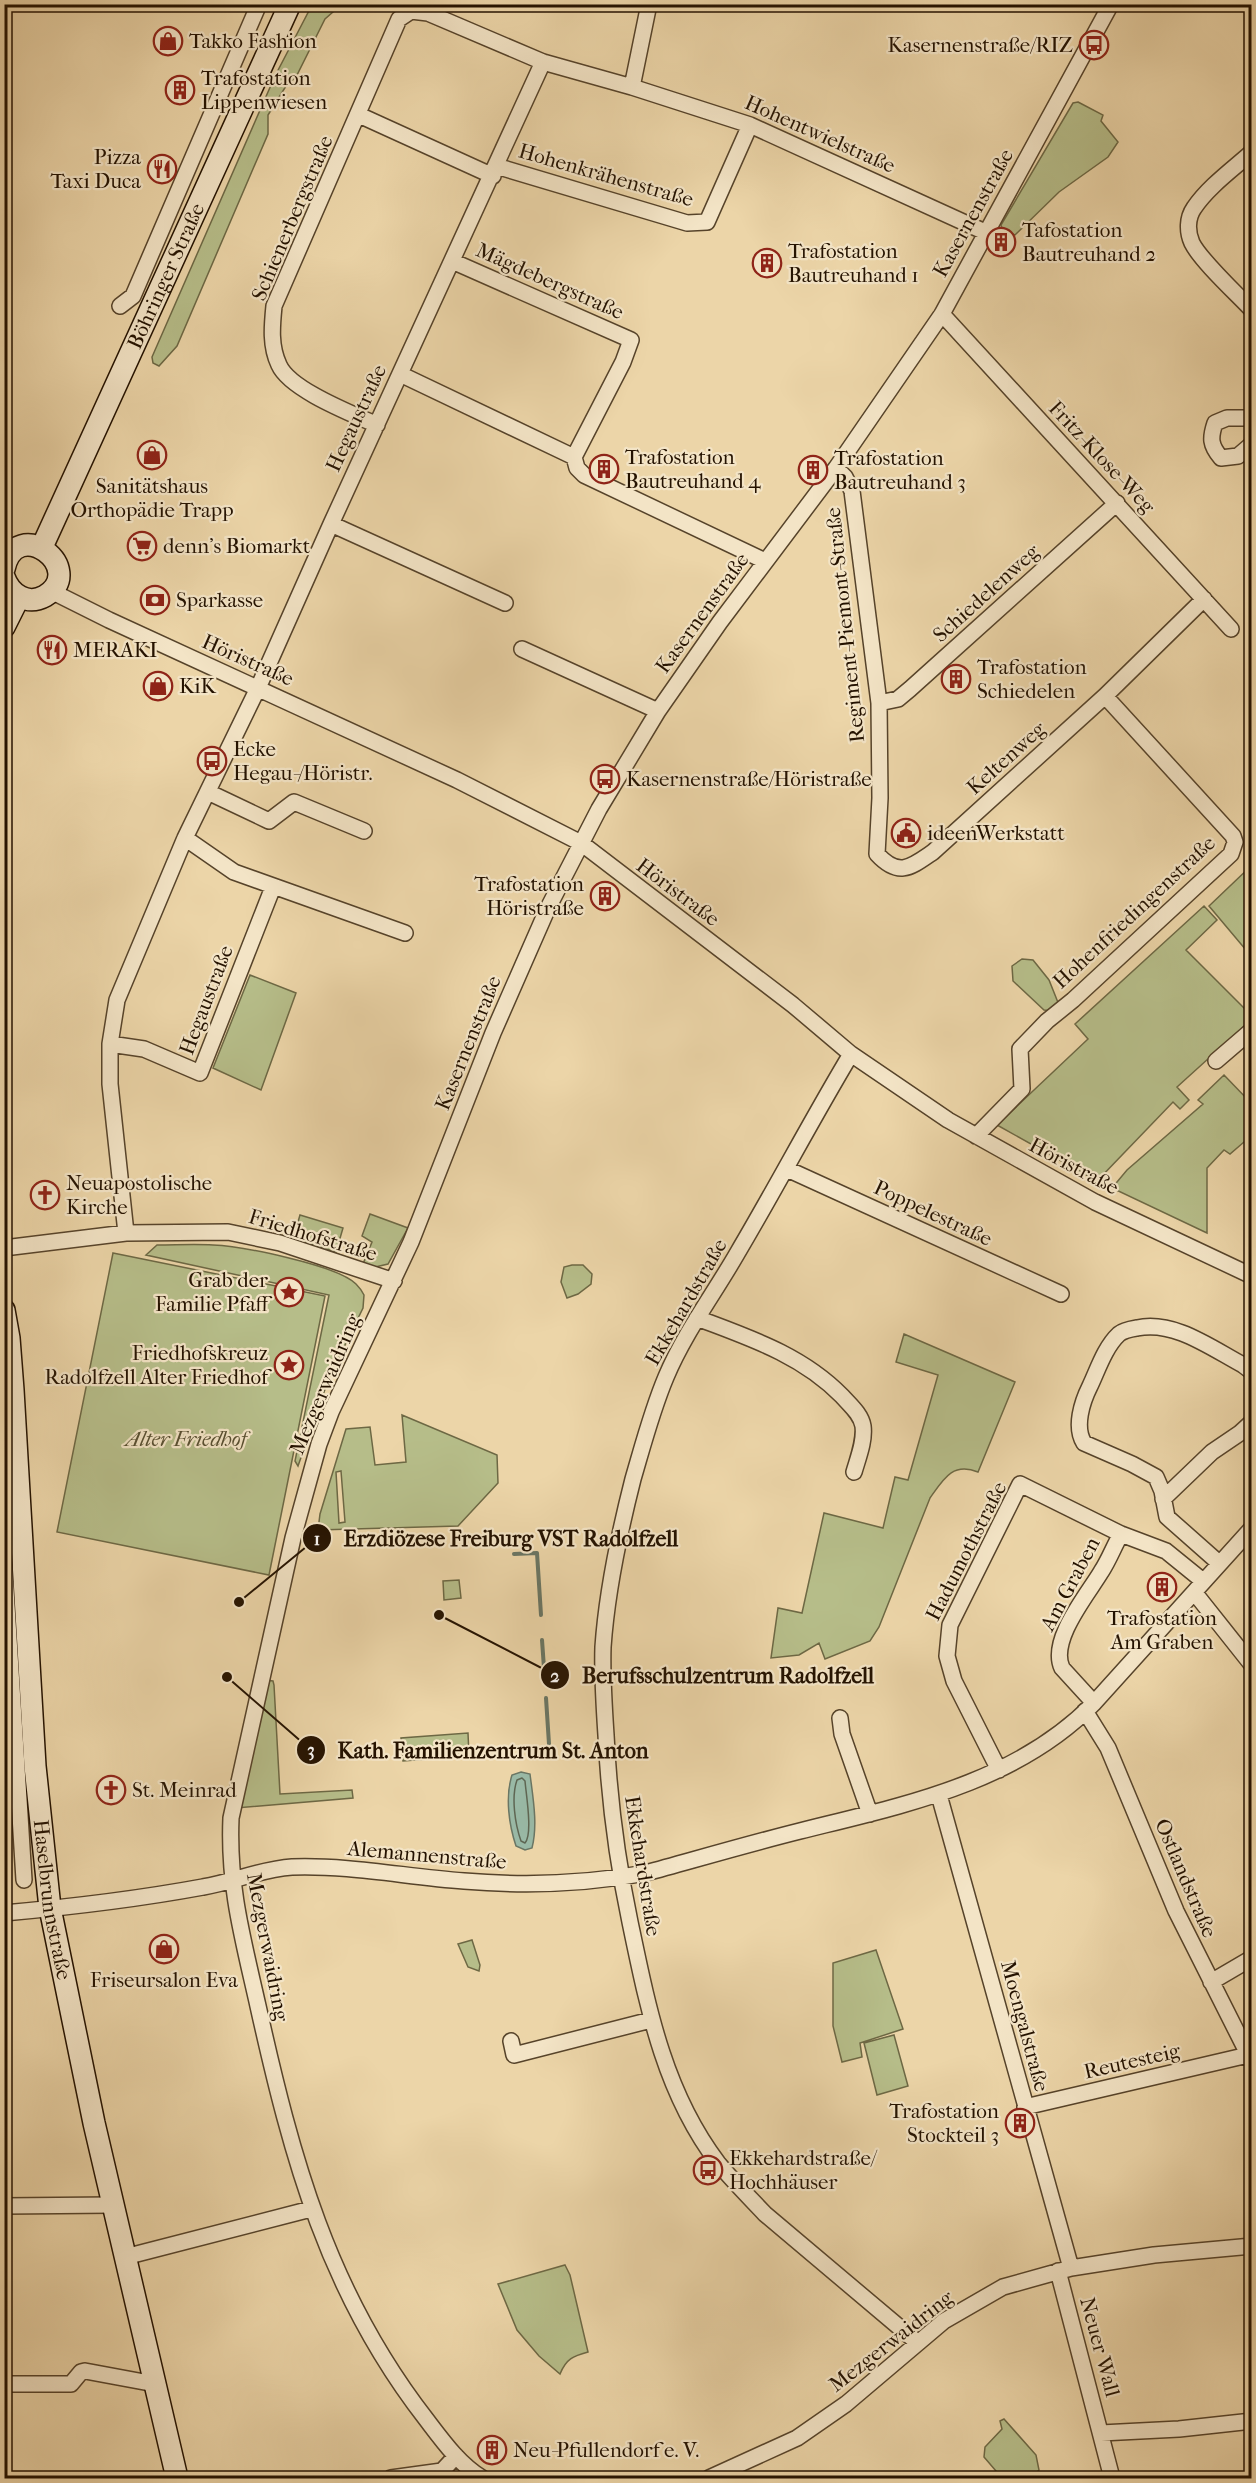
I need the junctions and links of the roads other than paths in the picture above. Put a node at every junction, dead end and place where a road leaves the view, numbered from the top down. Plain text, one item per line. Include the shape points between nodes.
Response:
1 (259, 4) edge
2 (290, 4) edge
3 (649, 4) edge
4 (1111, 4) edge
5 (411, 11) joint
6 (543, 62) junction
7 (632, 87) junction
8 (359, 115) junction
9 (750, 124) junction
10 (1251, 152) edge
11 (494, 171) junction
12 (985, 232) junction
13 (452, 261) junction
14 (120, 306) dead end
15 (1251, 310) edge
16 (942, 314) junction
17 (400, 374) junction
18 (1251, 418) edge
19 (377, 425) junction
20 (1251, 444) edge
21 (574, 457) junction
22 (836, 468) junction
23 (1117, 503) junction
24 (331, 524) junction
25 (42, 547) junction
26 (765, 561) junction
27 (5, 568) edge
28 (4, 577) edge
29 (51, 591) junction
30 (19, 597) junction
31 (1204, 599) junction
32 (506, 603) dead end
33 (4, 627) edge
34 (1231, 629) dead end
35 (522, 649) dead end
36 (258, 688) junction
37 (1105, 696) junction
38 (879, 703) junction
39 (658, 711) junction
40 (208, 792) junction
41 (364, 831) dead end
42 (185, 838) junction
43 (581, 843) junction
44 (909, 868) joint
45 (273, 887) junction
46 (405, 933) dead end
47 (1251, 1030) edge
48 (110, 1044) junction
49 (851, 1054) junction
50 (1216, 1061) dead end
51 (976, 1136) junction
52 (787, 1169) junction
53 (126, 1233) junction
54 (4, 1248) edge
55 (1251, 1276) edge
56 (394, 1281) junction
57 (1061, 1294) dead end
58 (4, 1310) edge
59 (697, 1318) junction
60 (1251, 1372) edge
61 (1251, 1422) edge
62 (854, 1472) dead end
63 (1163, 1499) junction
64 (1251, 1528) edge
65 (1121, 1534) junction
66 (4, 1557) edge
67 (1219, 1563) junction
68 (1198, 1587) junction
69 (1251, 1665) edge
70 (8, 1683) edge
71 (1090, 1707) junction
72 (840, 1718) dead end
73 (999, 1770) junction
74 (939, 1795) junction
75 (870, 1814) junction
76 (621, 1878) junction
77 (24, 1880) dead end
78 (231, 1880) junction
79 (50, 1908) junction
80 (4, 1913) edge
81 (1251, 1958) edge
82 (1211, 1982) junction
83 (651, 2020) junction
84 (511, 2041) dead end
85 (1250, 2058) edge
86 (1025, 2107) junction
87 (113, 2205) junction
88 (4, 2206) edge
89 (311, 2208) junction
90 (1251, 2248) edge
91 (125, 2257) junction
92 (1065, 2270) junction
93 (918, 2343) junction
94 (4, 2384) edge
95 (155, 2384) junction
96 (1251, 2421) edge
97 (1101, 2433) junction
98 (456, 2456) junction
99 (177, 2478) edge
100 (392, 2478) edge
101 (482, 2478) edge
102 (709, 2478) edge
103 (1112, 2478) edge

1 - 14 street, Böhringer Straße via 133,297
2 - 25 main road, Böhringer Straße
3 - 7 street
4 - 12 street, Kasernenstraße
5 - 6 street, Hohentwielstraße via 428,13
5 - 8 street, Schienerbergstraße via 399,20
6 - 7 street, Hohentwielstraße
6 - 11 street, Hegaustraße
7 - 9 street, Hohentwielstraße
8 - 11 street
8 - 19 street, Schienerbergstraße via 274,306 271,328 279,367 290,379 321,400
9 - 11 street, Hohenkrähenstraße via 707,222 687,223
9 - 12 street, Hohentwielstraße
10 - 15 street via 1199,202 1188,224 1192,243 1200,255
11 - 13 street, Hegaustraße
12 - 16 street, Kasernenstraße
13 - 17 street, Hegaustraße
13 - 21 street, Mägdebergstraße via 631,340
16 - 22 street, Kasernenstraße
16 - 23 street, Fritz-Klose-Weg
17 - 19 street, Hegaustraße
17 - 21 street
18 - 20 street via 1227,418 1215,423 1210,437 1212,448 1221,458 1238,456
19 - 24 street, Hegaustraße
21 - 26 street via 584,475
22 - 26 street, Kasernenstraße
22 - 38 street, Regiment-Piemont-Straße via 852,491
23 - 31 street, Fritz-Klose-Weg
23 - 38 street, Schiedelenweg via 910,689 898,699
24 - 32 street
24 - 36 street, Hegaustraße
25 - 27 main road via 18,549
25 - 29 main road via 57,566 58,575
26 - 39 street, Kasernenstraße
28 - 30 main road
29 - 30 main road via 36,599
29 - 36 street, Höristraße
30 - 33 main road
31 - 34 street, Fritz-Klose-Weg
31 - 37 street, Keltenweg
35 - 39 street
36 - 40 street, Hegaustraße
36 - 43 street, Höristraße via 457,780
37 - 44 street, Keltenweg via 933,852
37 - 51 street, Hohenfriedingenstraße via 1233,836 1234,847 1231,854 1020,1049 1022,1089
38 - 44 street, Regiment-Piemont-Straße via 877,854 885,863
39 - 43 street, Kasernenstraße
40 - 41 street via 268,821 294,802
40 - 42 street, Hegaustraße
42 - 45 street via 234,872
42 - 48 street, Hegaustraße via 117,1000
43 - 49 street, Höristraße
43 - 56 street, Kasernenstraße via 517,976
45 - 46 street
45 - 48 street, Hegaustraße via 200,1073 144,1049
47 - 50 street
48 - 53 street, Hegaustraße via 110,1084
49 - 51 street, Höristraße
49 - 52 street, Ekkehardstraße
51 - 55 street, Höristraße via 1095,1202
52 - 57 street, Poppelestraße
52 - 59 street, Ekkehardstraße
53 - 54 street, Friedhofstraße
53 - 56 street, Friedhofstraße via 228,1232 256,1237
56 - 78 street, Mezgerwaidring via 331,1412 309,1477 231,1818
58 - 79 main road, Haselbrunnstraße via 13,1390 35,1766
59 - 62 street via 784,1352 835,1389 861,1419 863,1437
59 - 76 street, Ekkehardstraße via 667,1375 650,1421 612,1566 603,1682 613,1827
60 - 63 street via 1172,1329 1148,1326 1124,1330 1114,1340 1085,1395 1080,1437 1084,1443 1156,1478
61 - 63 street via 1212,1452
63 - 67 street via 1167,1517
64 - 67 street
65 - 68 street, Am Graben via 1166,1551
65 - 71 street, Am Graben via 1080,1601 1059,1650 1062,1668
65 - 73 street, Hadumothstraße via 1020,1484 954,1615 946,1646 954,1681
66 - 70 street, Haselbrunnstraße
67 - 68 street
68 - 69 street, Am Graben
68 - 71 street
70 - 77 street, Haselbrunnstraße
71 - 73 street via 1053,1737
71 - 82 street, Ostlandstraße via 1176,1911
72 - 75 street
73 - 74 street
74 - 75 street
74 - 86 street, Moengalstraße
75 - 76 street
76 - 78 street, Alemannenstraße via 498,1883 315,1867 265,1870
76 - 83 street, Ekkehardstraße
78 - 79 street, Alemannenstraße
78 - 89 street, Mezgerwaidring via 272,2072
79 - 80 street, Alemannenstraße
79 - 87 main road, Haselbrunnstraße
81 - 82 street
82 - 85 street, Ostlandstraße
83 - 84 street via 514,2055
83 - 93 street, Ekkehardstraße via 676,2093 723,2168 765,2214
85 - 86 street, Reutesteig
86 - 92 street, Moengalstraße
87 - 88 street
87 - 91 main road, Haselbrunnstraße
89 - 91 street
89 - 98 street, Mezgerwaidring via 336,2269 375,2343 412,2401
90 - 92 street, Mezgerwaidring via 1154,2255
91 - 95 main road, Haselbrunnstraße
92 - 93 street, Mezgerwaidring via 1003,2287 944,2321
92 - 97 street, Neuer Wall
93 - 102 street, Mezgerwaidring via 846,2404 797,2438
94 - 95 street via 71,2384 85,2371
95 - 99 main road, Haselbrunnstraße
96 - 97 street
97 - 103 street, Neuer Wall
98 - 100 street via 441,2471
98 - 101 street, Mezgerwaidring

